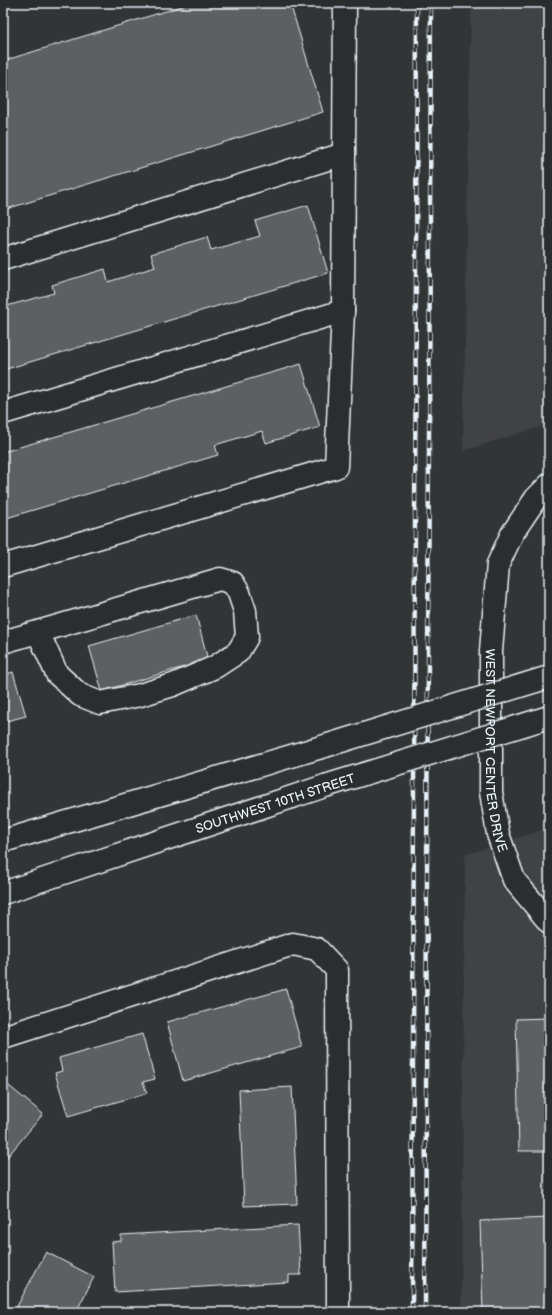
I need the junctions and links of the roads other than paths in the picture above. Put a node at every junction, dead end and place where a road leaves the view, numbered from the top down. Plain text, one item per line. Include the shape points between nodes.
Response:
1 (345, 3) edge
2 (344, 154) junction
3 (3, 259) edge
4 (343, 311) junction
5 (3, 413) edge
6 (549, 485) edge
7 (3, 566) edge
8 (38, 632) junction
9 (3, 642) edge
10 (549, 677) edge
11 (549, 717) edge
12 (3, 841) edge
13 (3, 893) edge
14 (549, 922) edge
15 (3, 1037) edge
16 (338, 1312) edge

1 - 2 main road
2 - 3 main road
2 - 4 main road
4 - 5 main road
4 - 7 main road via 336,467
6 - 14 main road, WEST NEWPORT CENTER DRIVE via 536,498 512,534 498,564 491,651 491,792 498,834 514,880
8 - 8 main road via 220,579 233,583 239,593 245,611 247,637 238,652 215,667 173,685 100,703 80,695 57,674
8 - 9 main road
10 - 12 main road, bridge
11 - 13 main road, SOUTHWEST 10TH STREET, bridge via 325,786
15 - 16 main road via 293,944 317,948 337,970

